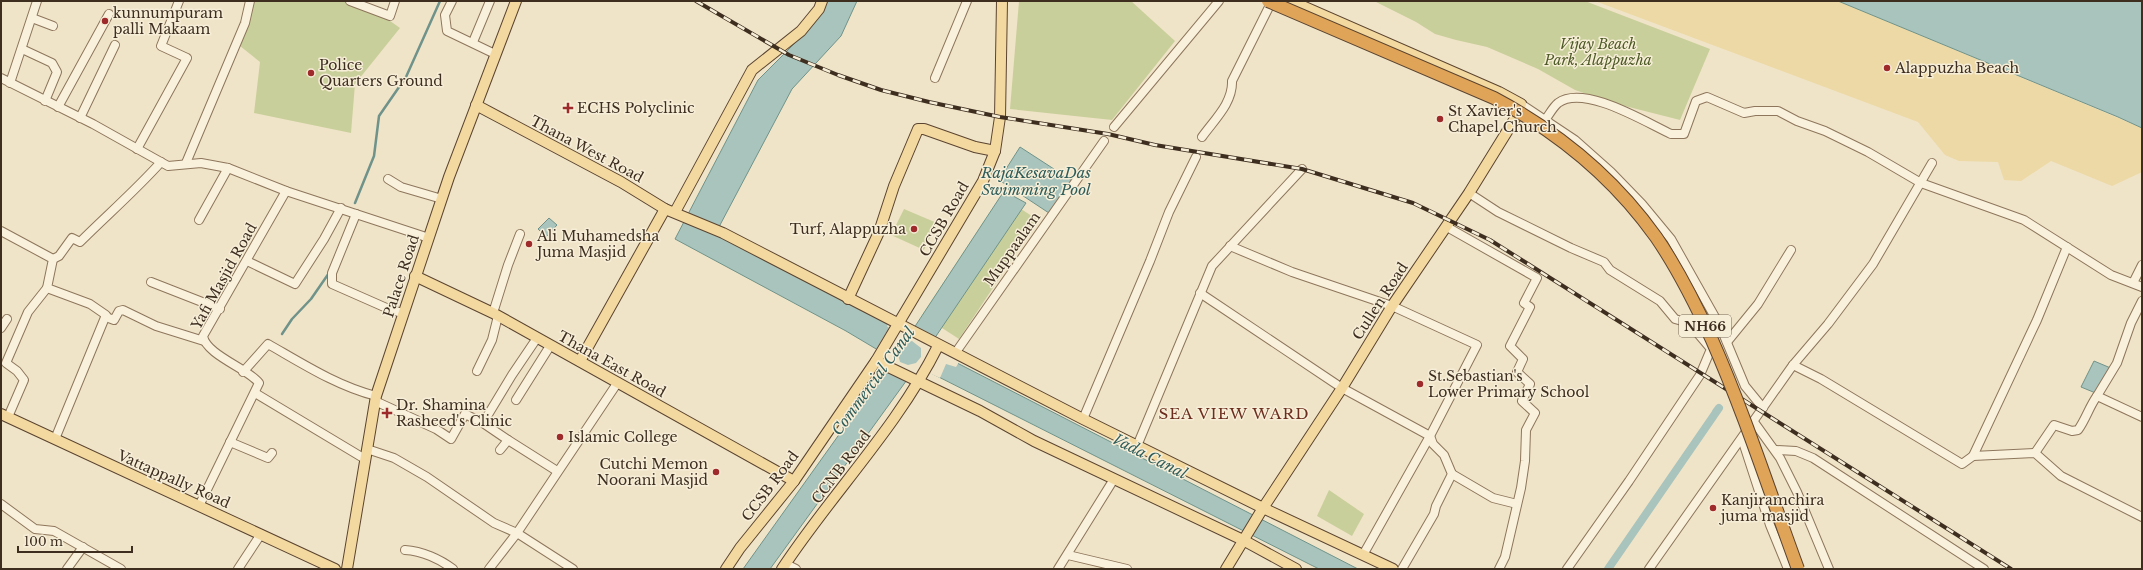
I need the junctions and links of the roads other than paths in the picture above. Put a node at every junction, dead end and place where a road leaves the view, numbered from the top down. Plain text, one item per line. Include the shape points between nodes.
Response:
1 (37, 1) edge
2 (179, 1) edge
3 (250, 1) edge
4 (350, 1) edge
5 (395, 1) edge
6 (452, 1) edge
7 (490, 1) edge
8 (516, 1) edge
9 (822, 1) edge
10 (967, 1) edge
11 (1002, 1) edge
12 (1219, 1) edge
13 (1268, 1) edge
14 (1272, 1) edge
15 (1291, 1) edge
16 (109, 14) dead end
17 (32, 18) junction
18 (53, 26) dead end
19 (473, 42) junction
20 (115, 45) dead end
21 (22, 49) junction
22 (495, 54) junction
23 (1, 78) edge
24 (935, 78) dead end
25 (10, 83) junction
26 (45, 101) junction
27 (1521, 104) junction
28 (476, 105) junction
29 (58, 107) junction
30 (80, 118) junction
31 (1544, 120) junction
32 (1114, 127) dead end
33 (1202, 137) dead end
34 (1104, 140) dead end
35 (137, 149) junction
36 (995, 152) junction
37 (1196, 157) dead end
38 (161, 162) junction
39 (186, 163) junction
40 (1932, 163) dead end
41 (228, 168) junction
42 (1302, 169) dead end
43 (388, 179) dead end
44 (1921, 183) junction
45 (286, 190) junction
46 (1470, 193) junction
47 (442, 199) junction
48 (341, 208) junction
49 (675, 212) junction
50 (356, 214) junction
51 (199, 220) dead end
52 (1447, 227) junction
53 (1, 231) edge
54 (520, 234) dead end
55 (429, 238) junction
56 (1230, 246) junction
57 (2067, 247) junction
58 (1791, 250) dead end
59 (54, 259) junction
60 (247, 261) junction
61 (2142, 265) edge
62 (414, 276) junction
63 (151, 282) dead end
64 (2133, 283) junction
65 (2142, 287) edge
66 (47, 288) junction
67 (1200, 293) junction
68 (848, 299) junction
69 (2142, 301) edge
70 (1392, 306) junction
71 (220, 309) junction
72 (403, 313) junction
73 (496, 314) junction
74 (106, 317) junction
75 (7, 319) dead end
76 (898, 326) junction
77 (1, 328) edge
78 (537, 338) junction
79 (204, 341) junction
80 (1727, 342) junction
81 (550, 346) junction
82 (936, 346) junction
83 (956, 352) junction
84 (879, 357) junction
85 (580, 361) junction
86 (1794, 365) junction
87 (477, 371) dead end
88 (243, 372) junction
89 (922, 378) junction
90 (618, 382) junction
91 (1342, 388) junction
92 (255, 393) junction
93 (2097, 396) junction
94 (376, 399) junction
95 (516, 400) dead end
96 (1763, 408) junction
97 (5, 415) edge
98 (2142, 417) edge
99 (1082, 419) junction
100 (1750, 421) junction
101 (483, 423) junction
102 (1430, 436) junction
103 (55, 439) junction
104 (1742, 439) junction
105 (508, 440) junction
106 (230, 442) junction
107 (1137, 446) junction
108 (500, 450) dead end
109 (1776, 450) junction
110 (272, 453) dead end
111 (2035, 453) junction
112 (366, 454) junction
113 (1973, 456) junction
114 (557, 471) junction
115 (1451, 472) junction
116 (1114, 479) junction
117 (794, 482) junction
118 (1, 504) edge
119 (1517, 504) junction
120 (200, 506) junction
121 (1261, 510) junction
122 (2142, 517) edge
123 (517, 533) junction
124 (261, 534) junction
125 (1243, 540) junction
126 (82, 547) junction
127 (405, 550) dead end
128 (1068, 554) junction
129 (1363, 555) junction
130 (784, 566) edge
131 (67, 569) edge
132 (121, 569) edge
133 (238, 569) edge
134 (335, 569) edge
135 (348, 569) edge
136 (453, 569) edge
137 (489, 569) edge
138 (573, 569) edge
139 (726, 569) edge
140 (796, 569) edge
141 (1058, 569) edge
142 (1124, 569) edge
143 (1226, 569) edge
144 (1296, 569) edge
145 (1393, 569) edge
146 (1402, 569) edge
147 (1499, 569) edge
148 (1567, 569) edge
149 (1649, 569) edge
150 (1788, 569) edge
151 (1798, 569) edge
152 (1829, 569) edge
153 (1984, 569) edge

1 - 17 street
2 - 35 street via 161,46 187,58
3 - 39 street via 245,23
4 - 5 street via 390,16
6 - 19 street via 445,15 447,31
7 - 19 street
8 - 22 main road, Palace Road
9 - 49 main road via 819,9 801,32 752,70
10 - 24 street
11 - 36 main road, CCSB Road via 1000,117
12 - 32 street
13 - 100 highway, NH66, bridge via 1494,98 1573,148 1603,175 1655,236 1693,300
14 - 33 street via 1232,81 1233,91 1220,115
15 - 27 main road via 1492,88
16 - 29 street
17 - 18 street
17 - 21 street
19 - 22 street
20 - 30 street
21 - 25 street
21 - 26 street via 52,63 57,72
22 - 28 main road, Palace Road
23 - 25 street
25 - 26 street
26 - 29 street
27 - 31 street
27 - 46 main road, Cullen Road via 1516,117
28 - 47 main road, Palace Road
28 - 49 main road, Thana West Road
29 - 30 street
30 - 35 street
31 - 44 street via 1559,103 1575,97 1591,98 1671,134 1684,134 1696,101 1707,96 1744,113 1778,111 1868,152
31 - 80 street via 1575,140 1611,172 1671,239
34 - 83 street, Muppaalam
35 - 38 street
36 - 68 main road via 918,129 894,186 879,232
36 - 76 main road, CCSB Road via 983,181
37 - 99 street via 1169,212
38 - 39 street via 173,167
38 - 59 street via 80,242 72,238
39 - 41 street
40 - 44 street
41 - 45 street
41 - 51 street
42 - 56 street
43 - 47 street via 401,187
44 - 57 street via 2024,220
44 - 86 street via 1873,264
45 - 48 street
45 - 60 street, Yafi Masjid Road
46 - 52 main road, Cullen Road
46 - 148 street via 1498,212 1604,262 1610,270 1660,301 1675,319 1689,323 1711,349 1700,375
47 - 55 main road, Palace Road
48 - 50 street
48 - 60 street via 295,284
49 - 68 main road, Thana West Road via 790,266
49 - 85 main road
50 - 55 street
50 - 72 street via 332,273 332,284
52 - 70 main road, Cullen Road
52 - 119 street via 1537,278 1524,303 1530,307 1510,346 1523,359 1517,372 1530,384 1522,402 1535,413 1526,430 1524,474
53 - 59 street
54 - 73 street via 508,265
55 - 62 main road, Palace Road
56 - 67 street via 1212,266
56 - 70 street via 1292,272
57 - 64 street via 2111,275
57 - 113 street via 2037,320
58 - 80 street via 1758,304
59 - 66 street
60 - 71 street, Yafi Masjid Road
61 - 64 street
62 - 72 main road, Palace Road
62 - 73 main road, Thana East Road
63 - 71 street
64 - 65 street
66 - 74 street via 90,304
66 - 97 street via 28,312 6,363 18,371 24,380
67 - 91 street
67 - 107 street
68 - 76 main road
69 - 93 street via 2117,363
70 - 91 main road, Cullen Road
70 - 102 street via 1477,345
71 - 79 street, Yafi Masjid Road via 205,332
72 - 94 main road, Palace Road
73 - 78 main road, Thana East Road
73 - 87 street via 492,340
74 - 79 street via 114,320 123,310 156,326
74 - 103 street
75 - 77 street
76 - 82 main road
76 - 84 main road, CCSB Road
78 - 81 main road, Thana East Road
78 - 101 street
79 - 88 street, Yafi Masjid Road
80 - 96 street via 1745,386
81 - 85 main road, Thana East Road
81 - 95 street
82 - 83 main road
82 - 89 main road, CCNB Road
83 - 99 main road
84 - 89 main road via 886,366 908,376
84 - 117 main road, CCSB Road
85 - 90 main road, Thana East Road
86 - 96 street
86 - 113 street via 1821,378 1962,464
88 - 92 street, Yafi Masjid Road via 259,383
88 - 94 street via 268,344 330,379
89 - 116 main road via 1034,442
89 - 130 main road, CCNB Road via 901,411
90 - 114 street
90 - 117 main road, Thana East Road
91 - 102 street
91 - 121 main road, Cullen Road
92 - 106 street
92 - 112 street
93 - 98 street
93 - 111 street via 2078,430 2072,431 2054,425
94 - 101 street via 451,439 465,414
94 - 112 main road, Palace Road
96 - 100 street
97 - 103 main road, Vattappally Road
99 - 107 main road
100 - 104 street
100 - 109 street
100 - 151 highway, NH66, bridge
101 - 105 street
102 - 115 street via 1433,444 1444,455
102 - 129 street
103 - 120 main road, Vattappally Road
104 - 149 street
104 - 150 street via 1770,525
105 - 108 street
105 - 114 street
106 - 110 street via 268,458
106 - 120 street
107 - 121 main road
109 - 152 street via 1797,492
109 - 153 street via 1796,451 1813,458
111 - 113 street
111 - 122 street via 2061,476
112 - 123 street via 394,458 427,476 494,523
112 - 135 main road, Palace Road
114 - 123 street
115 - 119 street via 1493,498
115 - 146 street via 1434,514
116 - 125 main road
116 - 128 street
117 - 139 main road, CCSB Road
118 - 126 street via 35,529 54,531
119 - 147 street via 1505,556
120 - 124 main road, Vattappally Road
121 - 125 main road, Cullen Road
121 - 129 main road
123 - 137 street
123 - 138 street
124 - 133 street
124 - 134 main road, Vattappally Road
125 - 143 main road
125 - 144 main road
126 - 131 street
126 - 132 street
127 - 136 street via 426,555
128 - 141 street
128 - 142 street
129 - 145 main road
130 - 140 street

